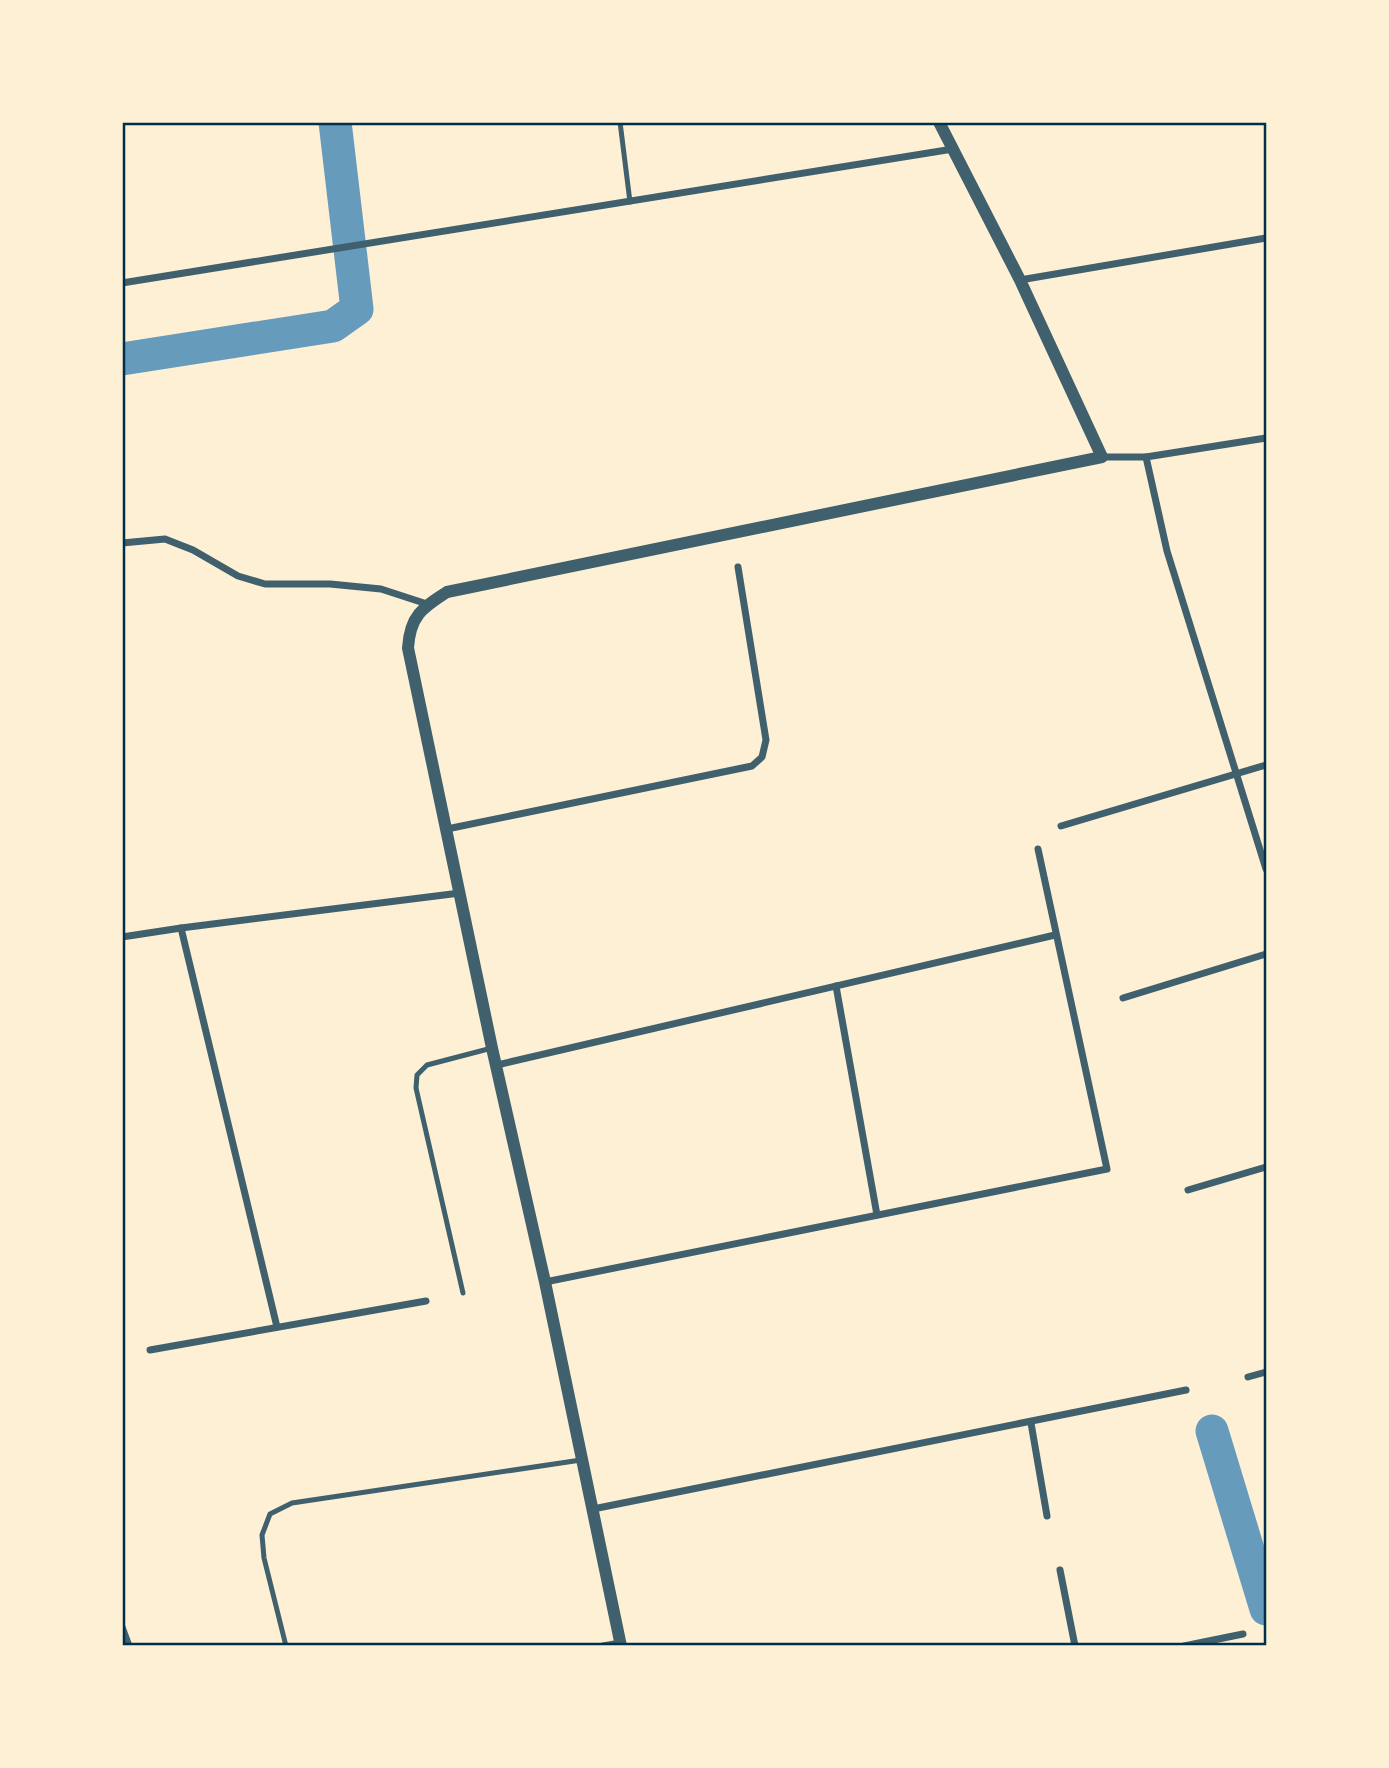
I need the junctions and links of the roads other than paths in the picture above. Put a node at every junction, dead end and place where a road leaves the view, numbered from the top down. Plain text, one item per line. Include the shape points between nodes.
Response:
1 (620, 122) edge
2 (939, 122) edge
3 (953, 149) junction
4 (630, 202) junction
5 (1266, 238) edge
6 (1020, 280) junction
7 (122, 284) edge
8 (1266, 438) edge
9 (1102, 457) junction
10 (1146, 457) junction
11 (122, 543) edge
12 (738, 567) dead end
13 (427, 604) junction
14 (1266, 765) edge
15 (1237, 774) junction
16 (1062, 826) dead end
17 (447, 829) junction
18 (1038, 849) dead end
19 (1266, 869) edge
20 (460, 893) junction
21 (181, 928) junction
22 (1055, 935) junction
23 (122, 937) edge
24 (1266, 954) edge
25 (836, 986) junction
26 (1124, 998) dead end
27 (492, 1048) junction
28 (497, 1065) junction
29 (1266, 1167) edge
30 (1188, 1190) dead end
31 (877, 1215) junction
32 (545, 1282) junction
33 (463, 1293) dead end
34 (426, 1301) dead end
35 (277, 1327) junction
36 (150, 1350) dead end
37 (1266, 1372) edge
38 (1248, 1377) dead end
39 (1186, 1390) dead end
40 (1031, 1423) junction
41 (583, 1460) junction
42 (593, 1509) junction
43 (1047, 1516) dead end
44 (1060, 1570) dead end
45 (122, 1627) edge
46 (1243, 1634) dead end
47 (621, 1644) edge
48 (129, 1646) edge
49 (286, 1646) edge
50 (603, 1646) edge
51 (1075, 1646) edge
52 (1184, 1646) edge

1 - 4 lane
2 - 3 street
3 - 4 street
3 - 6 street
4 - 7 street
5 - 6 street
6 - 9 street
8 - 10 street
9 - 10 street
9 - 13 street via 447,592
10 - 15 street via 1167,551
11 - 13 street via 165,539 238,576 265,584 381,589
12 - 17 street via 766,740 762,757 752,766
13 - 17 street via 409,631 408,648
14 - 15 street
15 - 16 street
15 - 19 street
17 - 20 street
18 - 22 street
20 - 21 street
20 - 27 street
21 - 23 street
21 - 35 street
22 - 25 street
22 - 31 street via 1107,1169
24 - 26 street
25 - 28 street
25 - 31 street
27 - 28 street
27 - 33 lane via 427,1065 417,1075 416,1088
28 - 32 street
29 - 30 street
31 - 32 street
32 - 41 street
34 - 35 street
35 - 36 street
37 - 38 street
39 - 40 street
40 - 42 street
40 - 43 street
41 - 42 street
41 - 49 lane via 292,1503 270,1514 262,1535 264,1558
42 - 47 street
44 - 51 street
45 - 48 street
46 - 52 street
47 - 50 street

